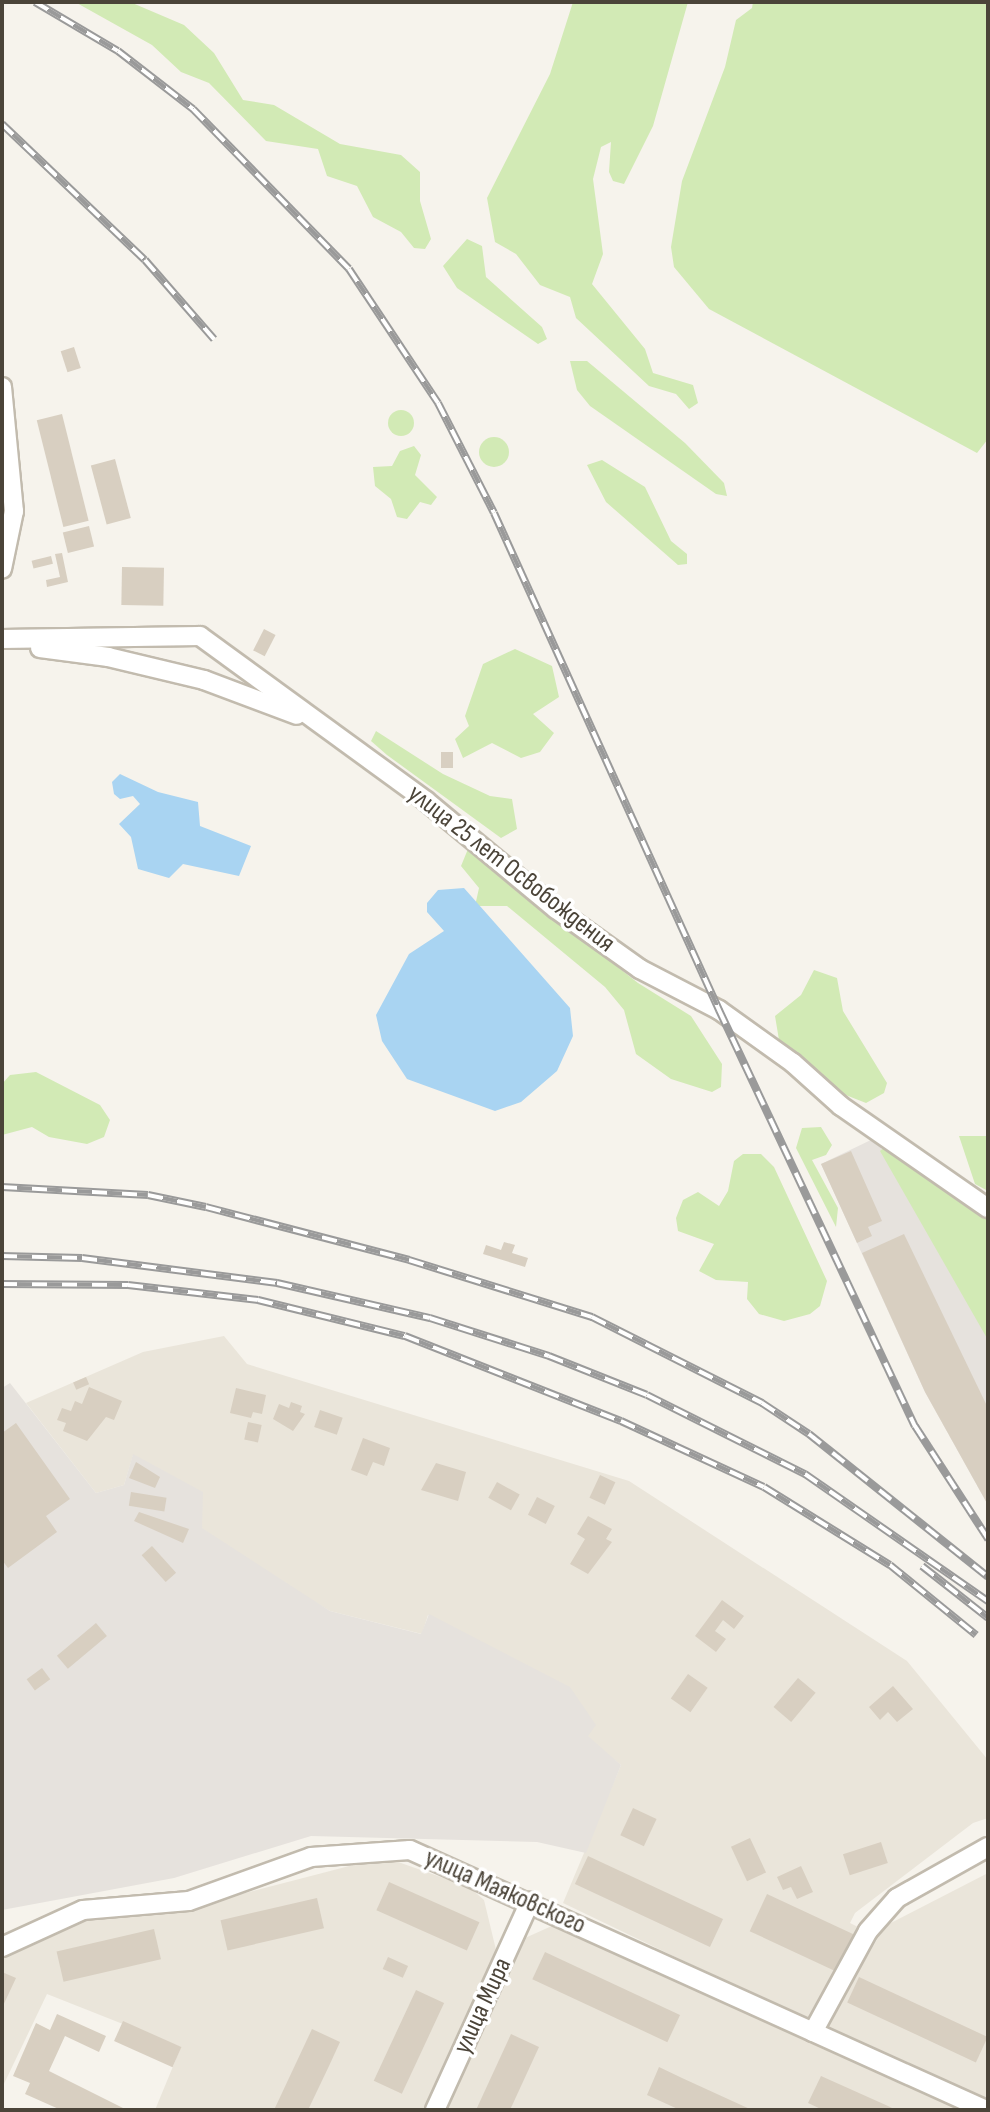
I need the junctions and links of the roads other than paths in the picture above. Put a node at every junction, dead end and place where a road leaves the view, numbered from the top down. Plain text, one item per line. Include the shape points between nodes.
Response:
1 (2, 387) edge
2 (2, 569) edge
3 (2, 641) edge
4 (319, 723) junction
5 (988, 1208) edge
6 (988, 1847) edge
7 (530, 1902) junction
8 (2, 1947) edge
9 (813, 2032) junction
10 (435, 2110) edge
11 (986, 2110) edge

1 - 2 street via 14,511
3 - 4 street via 108,657 204,680
3 - 4 street, улица 25 лет Освобождения via 200,636
4 - 5 street, улица 25 лет Освобождения via 461,828 556,909 640,969 719,1010 793,1063 841,1106
6 - 9 street via 897,1898 868,1931
7 - 8 street, улица Маяковского via 410,1850 352,1851 311,1857 189,1901 83,1910
7 - 9 street, улица Маяковского
7 - 10 street, улица Мира
9 - 11 street, улица Маяковского

